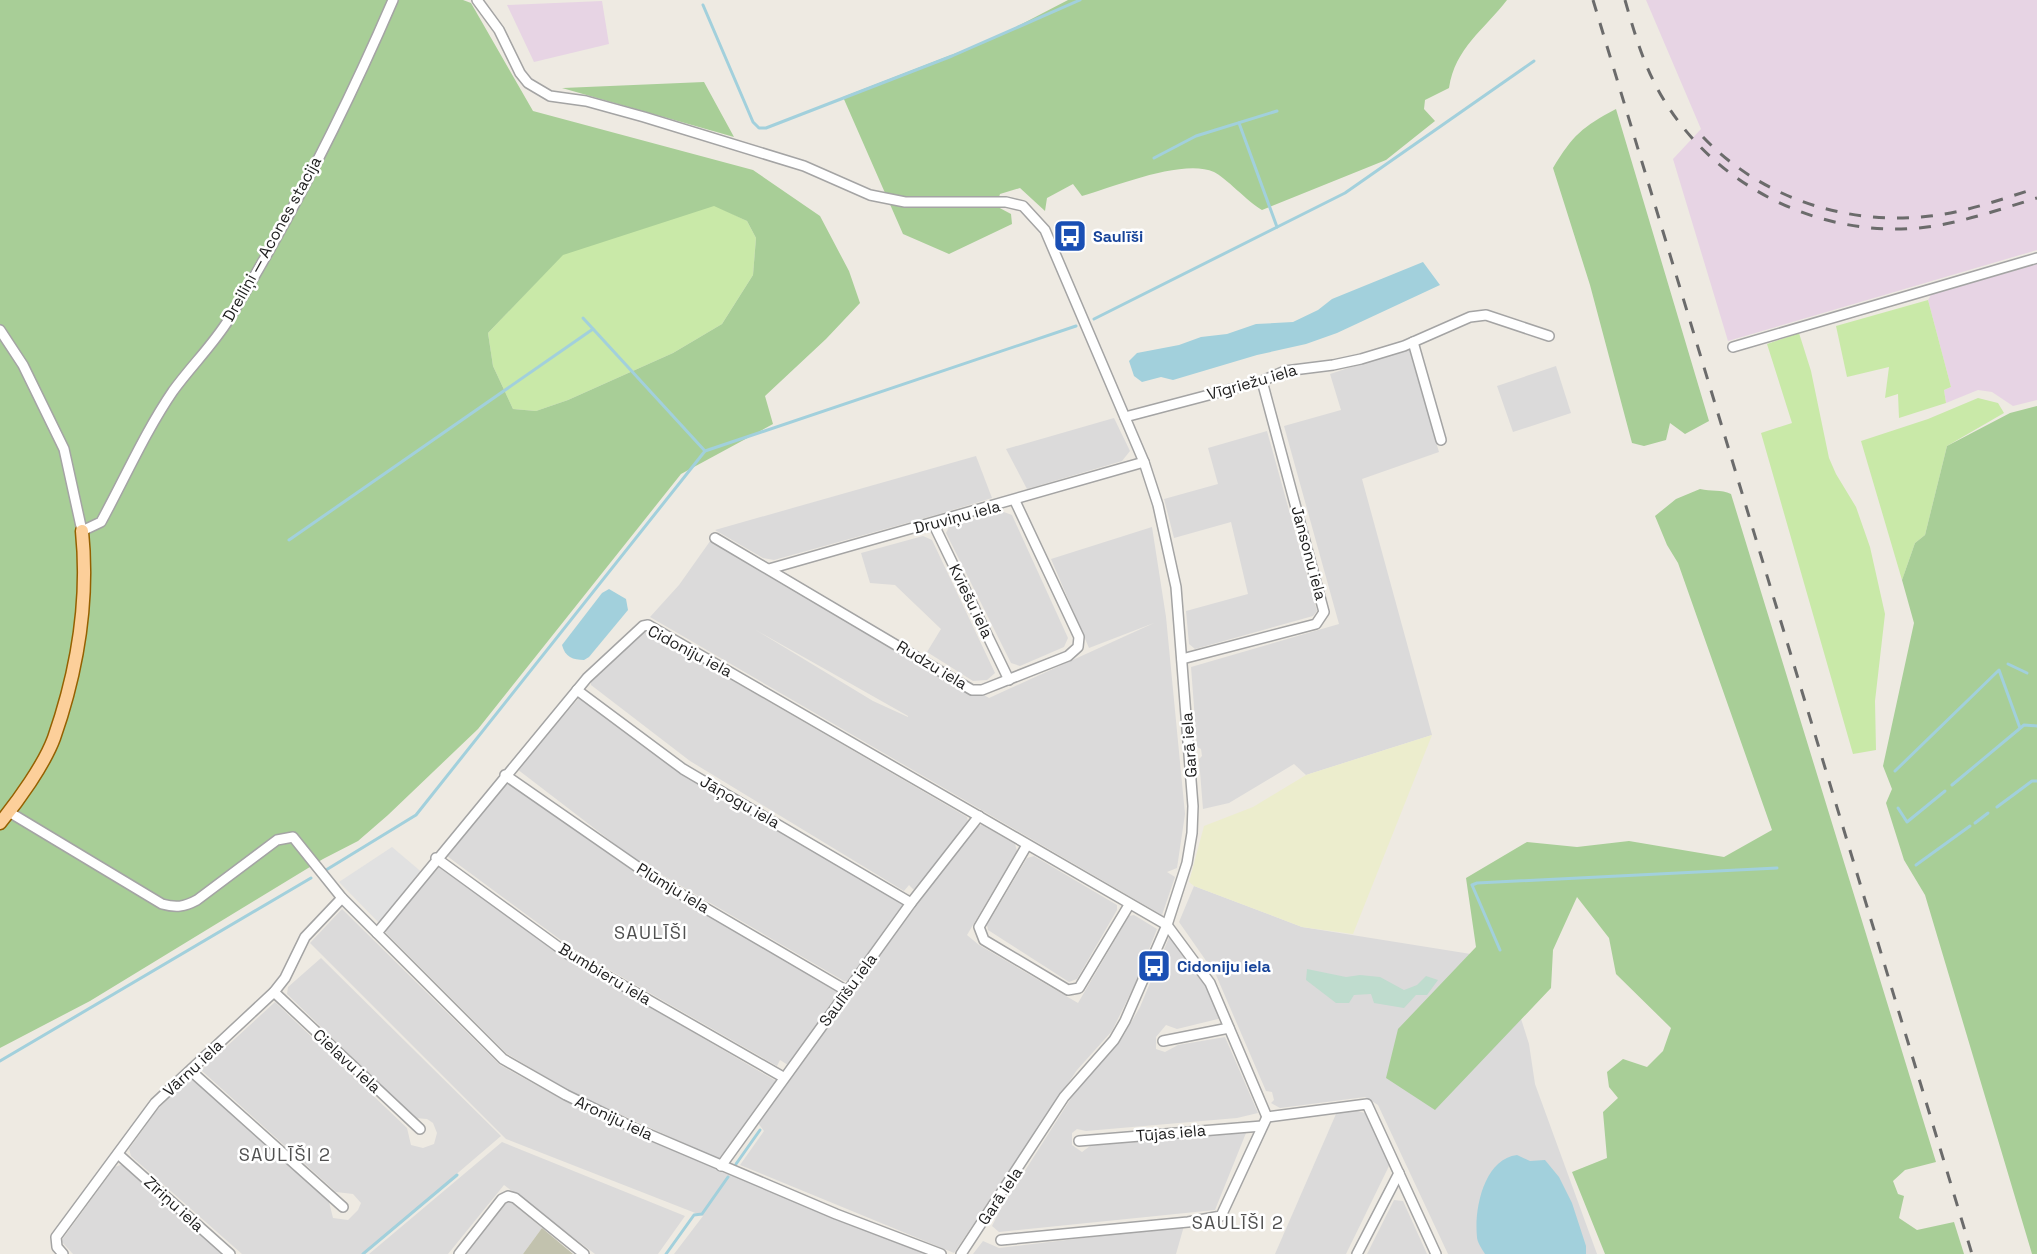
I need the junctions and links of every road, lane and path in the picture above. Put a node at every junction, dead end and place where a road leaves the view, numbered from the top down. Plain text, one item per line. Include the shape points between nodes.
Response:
1 (393, 0) edge
2 (477, 0) edge
3 (2037, 258) edge
4 (0, 330) edge
5 (1549, 336) dead end
6 (1413, 342) junction
7 (1733, 347) dead end
8 (1262, 381) junction
9 (1125, 417) junction
10 (1441, 440) dead end
11 (1144, 462) junction
12 (1015, 501) junction
13 (933, 523) junction
14 (82, 531) junction
15 (715, 538) dead end
16 (769, 569) junction
17 (1182, 659) junction
18 (1009, 680) junction
19 (577, 690) junction
20 (505, 775) junction
21 (9, 812) junction
22 (979, 816) junction
23 (0, 823) edge
24 (1028, 845) junction
25 (436, 858) junction
26 (342, 898) junction
27 (911, 903) junction
28 (1129, 905) junction
29 (1167, 925) junction
30 (377, 933) junction
31 (847, 991) junction
32 (274, 992) junction
33 (1229, 1028) junction
34 (1163, 1041) dead end
35 (191, 1071) junction
36 (783, 1077) junction
37 (1264, 1121) junction
38 (420, 1129) dead end
39 (1079, 1141) dead end
40 (118, 1154) junction
41 (721, 1166) junction
42 (1399, 1173) junction
43 (343, 1207) dead end
44 (1000, 1240) dead end
45 (60, 1251) edge
46 (230, 1254) edge
47 (459, 1254) edge
48 (584, 1254) edge
49 (941, 1254) edge
50 (961, 1254) edge
51 (1358, 1254) edge
52 (1436, 1254) edge

1 - 14 street, Dreiliņi — Acones stacija via 255,275 226,322 173,391 101,522
2 - 9 street, Garā iela via 499,30 520,73 528,83 550,96 586,101 804,166 870,195 905,202 1006,202 1023,206 1045,230
3 - 7 street
4 - 14 street via 64,449
5 - 6 street, Vīgriežu iela via 1486,315 1470,317
6 - 8 street, Vīgriežu iela via 1333,366 1285,371
6 - 10 street
8 - 9 street, Vīgriežu iela
8 - 17 street, Jansonu iela via 1324,612 1316,624
9 - 11 street, Garā iela
11 - 12 street, Druviņu iela
11 - 17 street, Garā iela via 1168,543
12 - 13 street, Druviņu iela
12 - 18 street, Rudzu iela via 1079,637 1078,647 1068,656
13 - 16 street, Druviņu iela
13 - 18 street, Kviešu iela
14 - 21 main road via 84,599 75,660 54,739
15 - 16 street, Rudzu iela
16 - 18 street, Rudzu iela via 972,690
17 - 29 street, Garā iela via 1190,737 1192,833 1187,863
19 - 20 street, Cidoniju iela
19 - 22 street, Cidoniju iela via 648,624
19 - 27 street, Jāņogu iela via 683,769
20 - 25 street, Cidoniju iela
20 - 31 street, Plūmju iela via 652,877
21 - 23 main road
21 - 26 street, Aroniju iela via 162,904 176,908 186,906 286,836 298,842
22 - 24 street, Cidoniju iela
22 - 27 street, Saulīšu iela
24 - 28 street, Cidoniju iela
24 - 28 street via 980,933 984,940 1068,990 1079,988
25 - 30 street, Cidoniju iela
25 - 36 street, Bumbieru iela via 568,954
26 - 30 street, Aroniju iela
26 - 32 street, Vārnu iela via 305,937
27 - 31 street, Saulīšu iela
28 - 29 street, Cidoniju iela
29 - 33 street, Cidoniju iela via 1210,983
29 - 50 street, Garā iela via 1114,1040 1064,1097
30 - 41 street, Aroniju iela via 503,1059 576,1100
31 - 36 street, Saulīšu iela
32 - 35 street, Vārnu iela
32 - 38 street, Cielavu iela
33 - 34 street
33 - 37 street, Cidoniju iela
35 - 40 street, Vārnu iela via 155,1103
35 - 43 street
36 - 41 street, Saulīšu iela
37 - 39 street, Tūjas iela
37 - 42 street via 1367,1104
37 - 44 street via 1221,1216
40 - 45 street, Vārnu iela via 56,1237
40 - 46 street, Zīriņu iela
41 - 49 street, Aroniju iela
42 - 51 street
42 - 52 street
47 - 48 street via 508,1196

